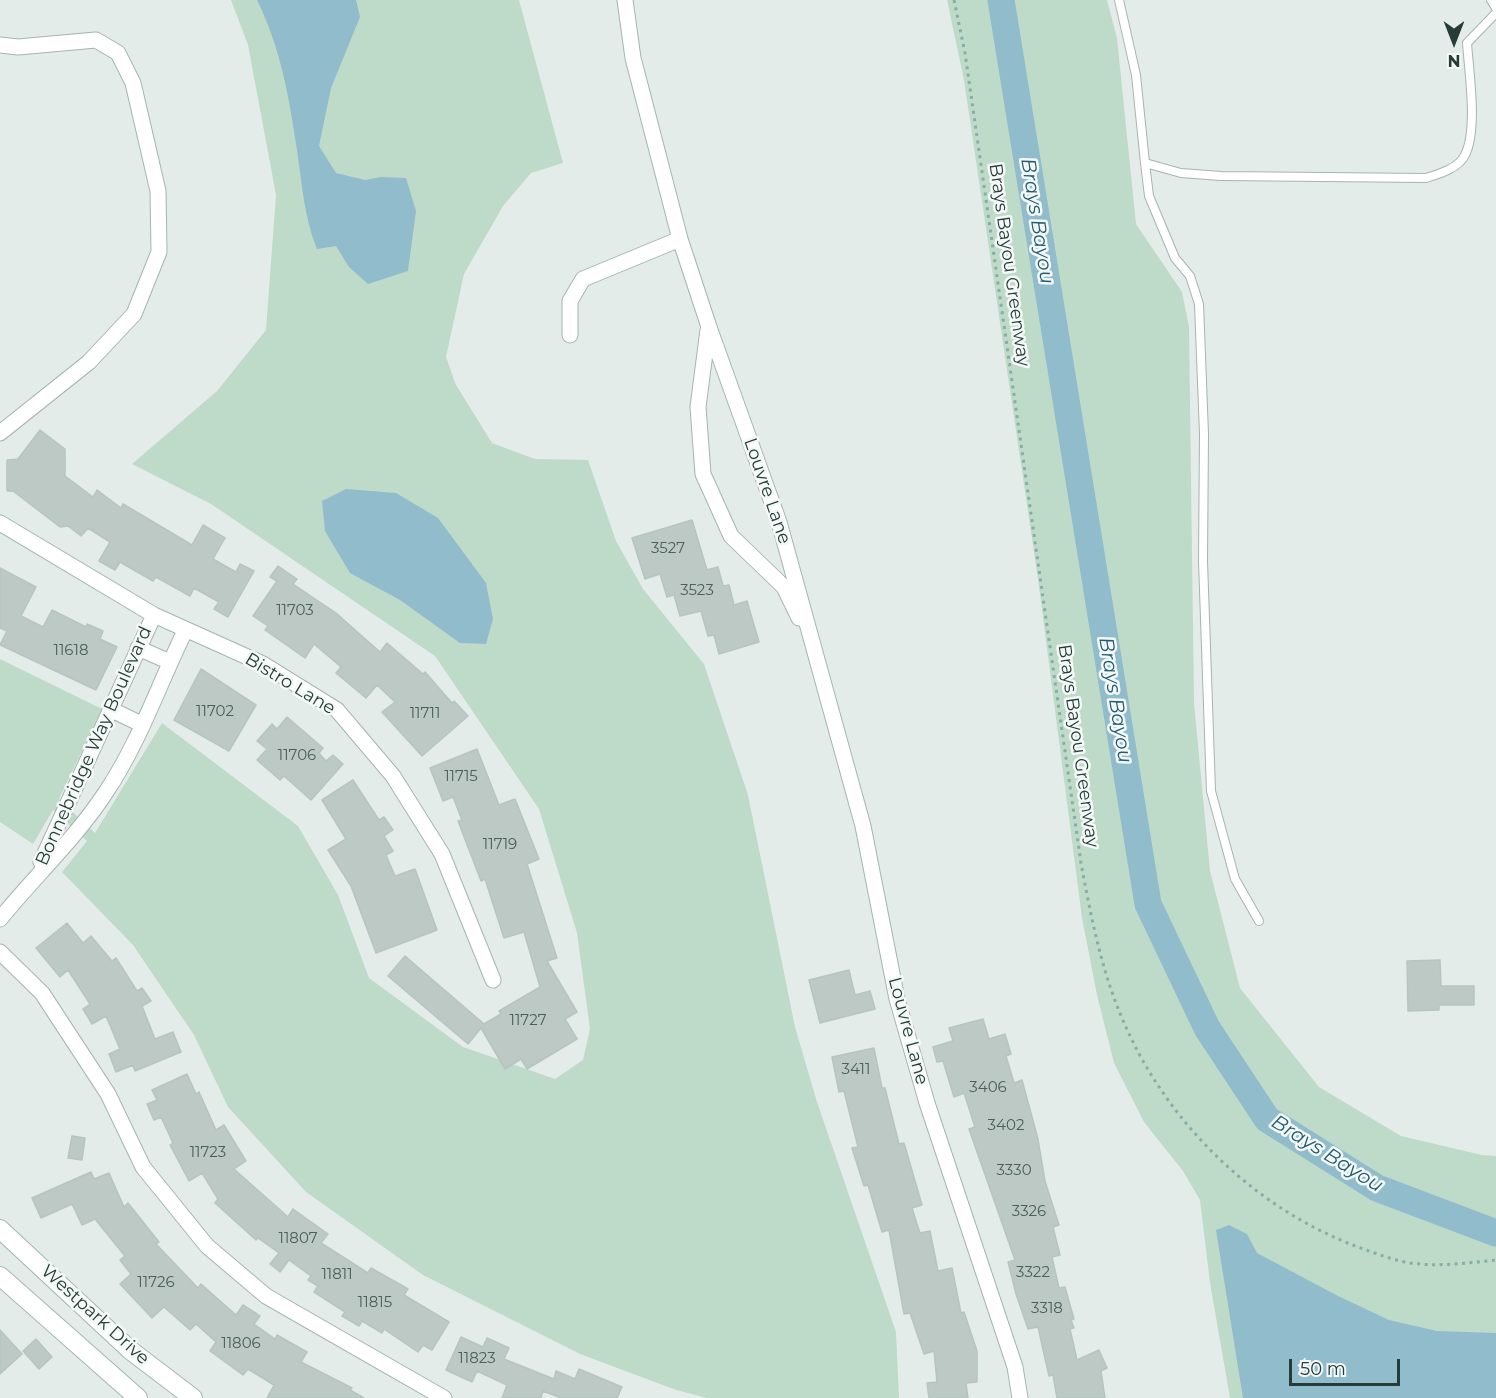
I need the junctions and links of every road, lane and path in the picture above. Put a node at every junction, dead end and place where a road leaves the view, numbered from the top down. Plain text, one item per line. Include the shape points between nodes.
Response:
1 (625, 0) edge
2 (954, 0) edge
3 (1119, 0) edge
4 (1491, 0) edge
5 (1496, 8) edge
6 (1496, 13) edge
7 (0, 45) edge
8 (1145, 163) junction
9 (680, 239) junction
10 (709, 327) junction
11 (570, 335) dead end
12 (0, 433) edge
13 (0, 523) edge
14 (154, 615) junction
15 (185, 631) junction
16 (138, 648) junction
17 (818, 657) junction
18 (170, 662) junction
19 (110, 709) junction
20 (141, 724) junction
21 (35, 876) junction
22 (0, 919) edge
23 (1259, 921) dead end
24 (0, 952) edge
25 (493, 980) dead end
26 (0, 1229) edge
27 (1496, 1260) edge
28 (0, 1276) edge
29 (138, 1398) edge
30 (193, 1398) edge
31 (444, 1398) edge
32 (1020, 1398) edge

1 - 9 street, Louvre Lane via 633,58
2 - 27 path, Brays Bayou Greenway via 966,53 1081,863 1121,1017 1146,1064 1190,1128 1255,1190 1298,1220 1351,1244 1409,1263 1446,1265
3 - 8 lane via 1136,75
4 - 5 lane
6 - 8 lane via 1467,43 1470,128 1465,155 1443,173 1426,178 1221,176 1181,173
7 - 12 street via 96,40 118,53 133,83 158,191 159,252 134,314 89,362
8 - 23 lane via 1149,196 1175,258 1190,276 1198,304 1211,790 1235,879
9 - 10 street, Louvre Lane
9 - 11 street via 583,279 570,302
10 - 17 street, Louvre Lane via 779,522
10 - 17 street, Louvre Lane via 698,407 703,474 730,536 784,587
13 - 14 street, Bistro Lane
14 - 15 street, Bistro Lane
14 - 16 street, Bonnebridge Way Boulevard
15 - 18 street, Bonnebridge Way Boulevard
15 - 25 street, Bistro Lane via 263,664 337,710 393,776 442,854
16 - 18 street
16 - 19 street, Bonnebridge Way Boulevard
17 - 32 street, Louvre Lane via 863,826 897,999 927,1103 1015,1367
18 - 20 street, Bonnebridge Way Boulevard
19 - 20 street
19 - 21 street, Bonnebridge Way Boulevard
20 - 21 street, Bonnebridge Way Boulevard via 97,806
21 - 22 street, Bonnebridge Way Boulevard
24 - 31 street via 42,993 108,1094 143,1167 207,1246 266,1296
26 - 30 main road, Westpark Drive via 130,1350
28 - 29 main road, Westpark Drive

